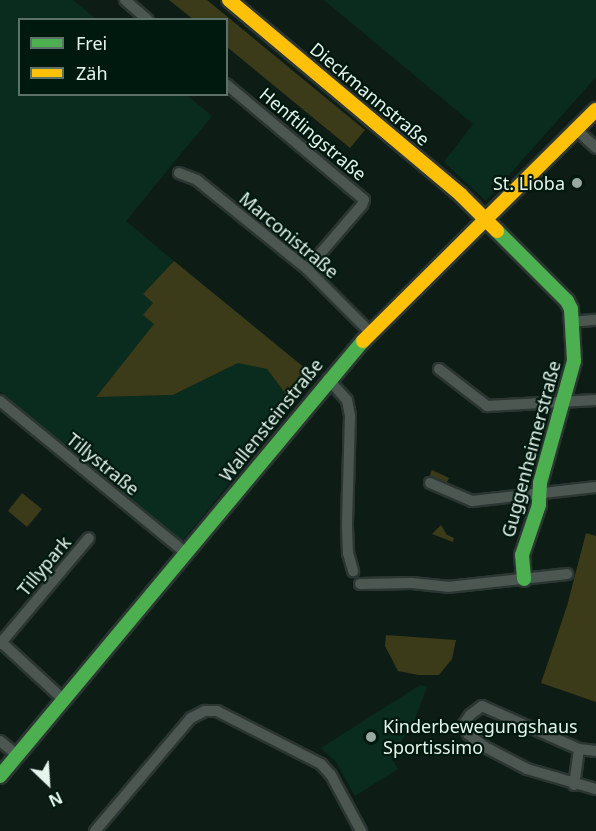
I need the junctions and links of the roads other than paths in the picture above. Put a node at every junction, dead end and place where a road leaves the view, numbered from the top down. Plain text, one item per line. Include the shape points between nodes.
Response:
1 (125, 0) edge
2 (229, 0) edge
3 (146, 18) edge
4 (228, 86) edge
5 (596, 110) edge
6 (577, 130) junction
7 (596, 148) edge
8 (179, 173) dead end
9 (487, 218) junction
10 (308, 269) junction
11 (596, 320) edge
12 (572, 322) junction
13 (370, 332) junction
14 (439, 369) dead end
15 (328, 379) junction
16 (596, 400) edge
17 (0, 401) edge
18 (564, 401) junction
19 (430, 483) dead end
20 (596, 487) edge
21 (539, 492) junction
22 (89, 538) dead end
23 (186, 553) junction
24 (353, 571) dead end
25 (567, 574) dead end
26 (524, 579) junction
27 (360, 584) dead end
28 (0, 643) edge
29 (64, 700) junction
30 (0, 741) edge
31 (579, 748) junction
32 (596, 751) edge
33 (17, 755) junction
34 (0, 776) edge
35 (574, 784) junction
36 (596, 789) edge
37 (95, 831) edge
38 (361, 831) edge

1 - 3 street
2 - 9 street, Dieckmannstraße
4 - 10 street, Henftlingstraße via 364,200
5 - 6 street, Wallensteinstraße
6 - 7 street
6 - 9 street, Wallensteinstraße
8 - 10 street, Marconistraße via 197,180
9 - 12 street, Guggenheimerstraße via 567,301
9 - 13 street, Wallensteinstraße
10 - 13 street, Marconistraße
11 - 12 street
12 - 18 street, Guggenheimerstraße via 574,360
13 - 15 street, Wallensteinstraße
14 - 18 street via 487,406
15 - 23 street, Wallensteinstraße
15 - 24 street via 347,400 350,416 347,526
16 - 18 street
17 - 23 street, Tillystraße
18 - 21 street, Guggenheimerstraße
19 - 21 street via 472,501
20 - 21 street
21 - 26 street, Guggenheimerstraße via 539,505 522,555
22 - 28 street, Tillypark
23 - 29 street, Wallensteinstraße
25 - 26 street
26 - 27 street via 448,587
28 - 29 street, Tillypark
29 - 33 street, Wallensteinstraße
30 - 33 street
31 - 32 street
31 - 35 street
31 - 35 street via 482,706 464,724 468,734 502,757 546,777
33 - 34 street, Wallensteinstraße
35 - 36 street
37 - 38 street via 191,718 205,711 217,711 321,764 332,775

